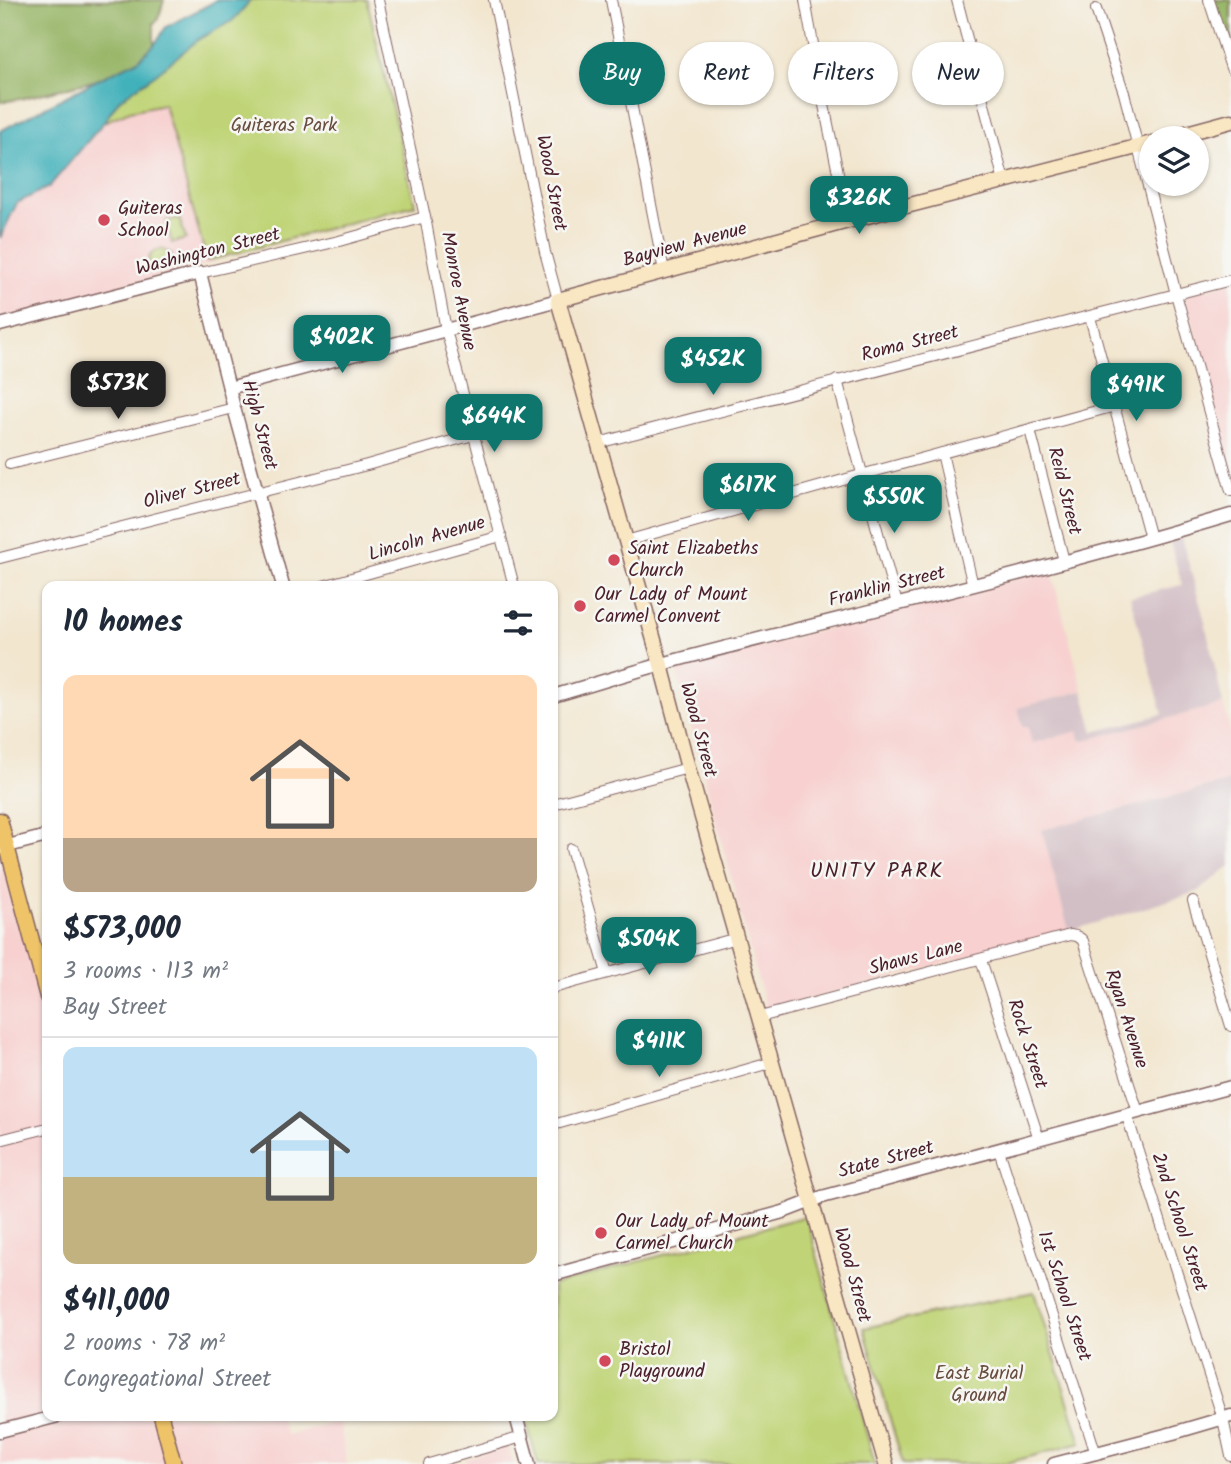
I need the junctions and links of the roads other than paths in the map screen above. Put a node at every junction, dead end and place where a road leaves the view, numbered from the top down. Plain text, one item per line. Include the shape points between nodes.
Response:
1 (378, 0) edge
2 (494, 0) edge
3 (611, 0) edge
4 (805, 0) edge
5 (957, 0) edge
6 (1209, 0) edge
7 (1096, 9) dead end
8 (1231, 68) edge
9 (1231, 121) edge
10 (1209, 127) edge
11 (1139, 130) edge
12 (1139, 147) edge
13 (1004, 181) junction
14 (1156, 196) edge
15 (425, 217) junction
16 (848, 221) junction
17 (664, 271) junction
18 (200, 272) junction
19 (1231, 280) edge
20 (1176, 294) junction
21 (558, 300) junction
22 (1090, 317) junction
23 (0, 325) edge
24 (446, 330) junction
25 (836, 380) junction
26 (229, 387) junction
27 (1115, 406) junction
28 (233, 408) junction
29 (1030, 430) junction
30 (473, 435) junction
31 (598, 443) junction
32 (942, 453) junction
33 (10, 464) dead end
34 (861, 475) junction
35 (1231, 491) edge
36 (257, 493) junction
37 (1231, 515) edge
38 (501, 536) junction
39 (1150, 538) junction
40 (626, 541) junction
41 (0, 558) edge
42 (1064, 561) junction
43 (282, 581) edge
44 (341, 581) edge
45 (513, 581) edge
46 (973, 586) junction
47 (897, 604) junction
48 (661, 665) junction
49 (558, 695) edge
50 (688, 768) junction
51 (558, 803) edge
52 (0, 820) edge
53 (42, 837) edge
54 (4, 847) edge
55 (571, 849) dead end
56 (1193, 901) dead end
57 (1080, 937) joint
58 (737, 938) junction
59 (981, 960) junction
60 (607, 973) junction
61 (42, 980) edge
62 (558, 987) edge
63 (760, 1017) junction
64 (1231, 1026) edge
65 (773, 1062) junction
66 (1231, 1087) edge
67 (1132, 1114) junction
68 (558, 1124) edge
69 (42, 1129) edge
70 (1039, 1139) junction
71 (0, 1140) edge
72 (999, 1150) junction
73 (812, 1201) junction
74 (558, 1274) edge
75 (1227, 1418) edge
76 (42, 1420) edge
77 (162, 1421) edge
78 (517, 1421) edge
79 (0, 1431) edge
80 (522, 1437) junction
81 (1096, 1454) junction
82 (1231, 1456) edge
83 (1081, 1461) edge
84 (174, 1464) edge
85 (429, 1464) edge
86 (529, 1464) edge
87 (886, 1464) edge
88 (1054, 1464) edge

1 - 15 street, Monroe Avenue
2 - 21 street, Wood Street
3 - 17 street
4 - 16 street
5 - 13 street
6 - 8 street
7 - 11 street
9 - 10 main road
12 - 13 main road, Bayview Avenue
13 - 16 main road, Bayview Avenue
14 - 20 street
15 - 18 street, Washington Street
15 - 24 street, Monroe Avenue
16 - 17 main road, Bayview Avenue
17 - 21 main road, Bayview Avenue
18 - 23 street, Washington Street
18 - 26 street, High Street
19 - 20 street, Roma Street
20 - 22 street, Roma Street
20 - 35 street
21 - 24 street, Bayview Avenue
21 - 31 main road, Wood Street
22 - 25 street, Roma Street
22 - 27 street
24 - 26 street, Bayview Avenue
24 - 30 street, Monroe Avenue
25 - 31 street, Roma Street
25 - 34 street
26 - 28 street, High Street
27 - 29 street
27 - 39 street
28 - 33 street
28 - 36 street, High Street
29 - 32 street
29 - 42 street, Reid Street
30 - 36 street, Oliver Street
30 - 38 street, Monroe Avenue
31 - 40 main road, Wood Street
32 - 34 street
32 - 46 street
34 - 40 street
34 - 47 street
36 - 41 street, Oliver Street
36 - 43 street, High Street
37 - 39 street, Franklin Street
38 - 44 street, Lincoln Avenue
38 - 45 street, Monroe Avenue
39 - 42 street, Franklin Street
40 - 48 main road, Wood Street
42 - 46 street, Franklin Street
46 - 47 street, Franklin Street
47 - 48 street, Franklin Street
48 - 49 street, Franklin Street
48 - 50 main road, Wood Street
50 - 51 street
50 - 58 main road, Wood Street
52 - 54 main road
53 - 54 street
54 - 61 main road
55 - 60 street
56 - 64 street
57 - 59 street, Shaws Lane via 1070,935
57 - 67 street, Ryan Avenue
58 - 60 street
58 - 63 main road, Wood Street
59 - 63 street, Shaws Lane
59 - 70 street, Rock Street
60 - 62 street
63 - 65 main road, Wood Street
65 - 68 street
65 - 73 main road, Wood Street
66 - 67 street, State Street
67 - 70 street, State Street
67 - 75 street, 2nd School Street
69 - 71 street
70 - 72 street, State Street
72 - 73 street, State Street
72 - 81 street, 1st School Street
73 - 74 street, State Street
73 - 87 main road, Wood Street
75 - 81 street
75 - 82 street, 2nd School Street
76 - 79 street
77 - 84 main road
78 - 80 street
80 - 85 street
80 - 86 street
81 - 83 street
83 - 88 street

